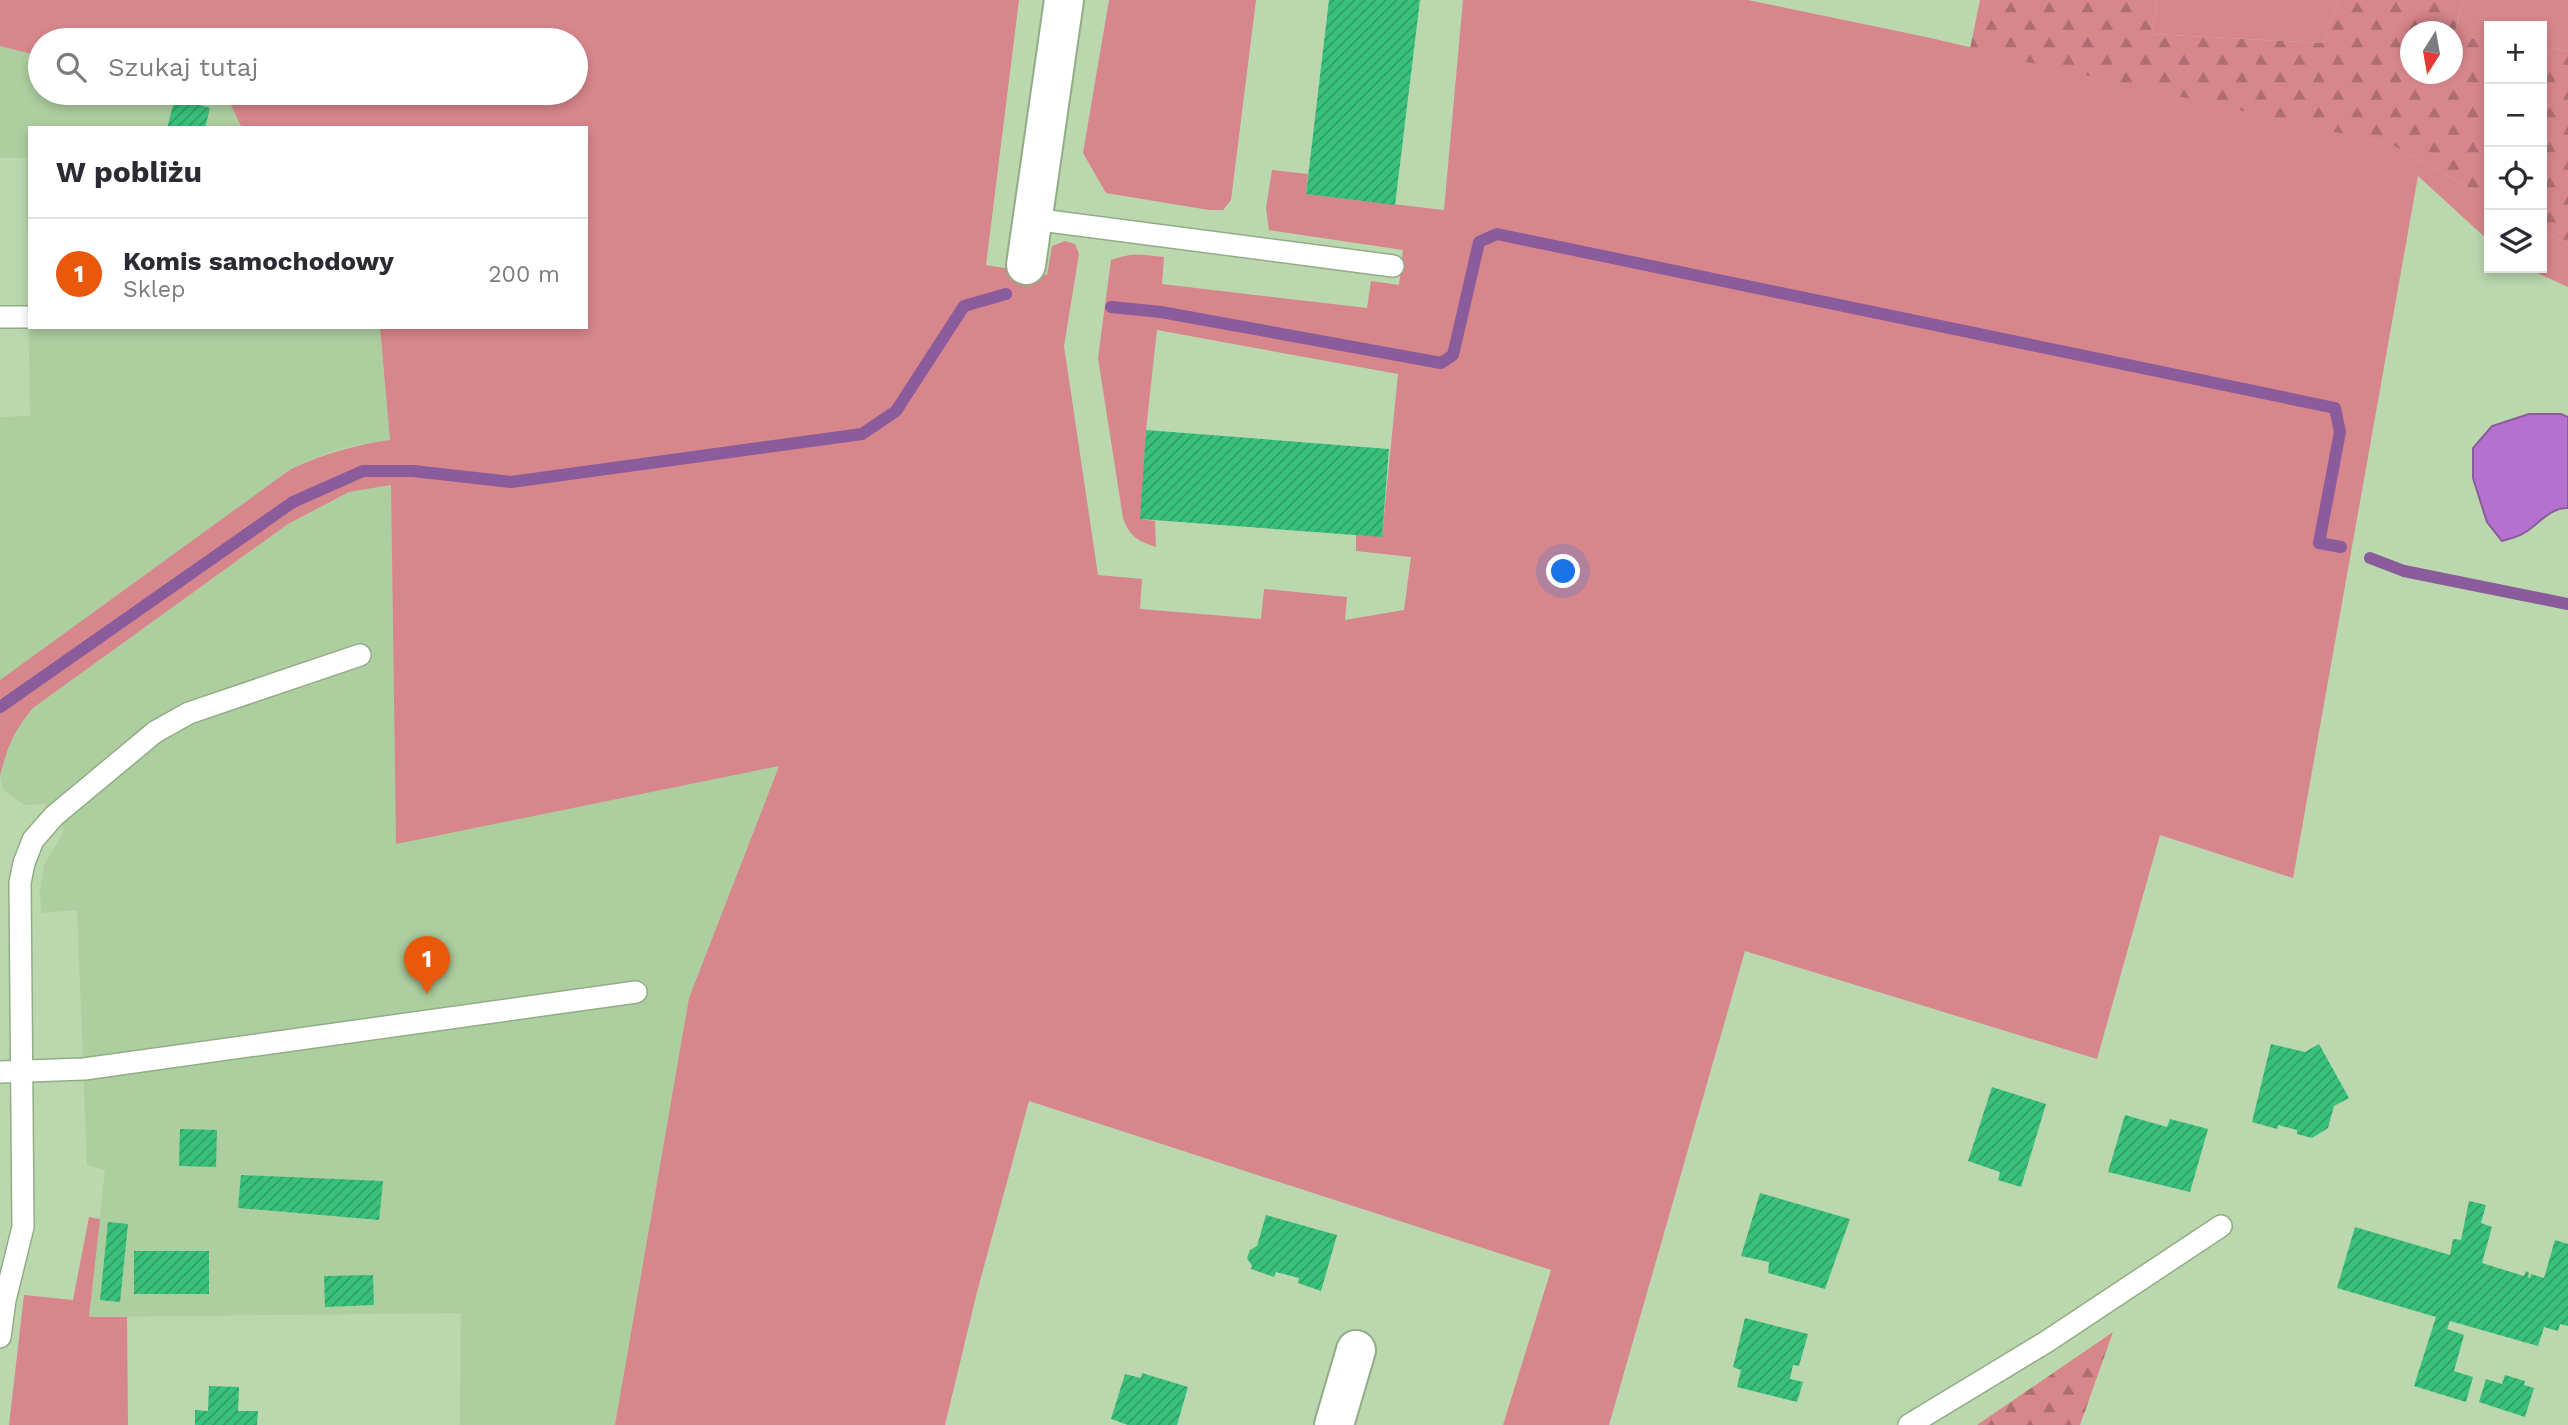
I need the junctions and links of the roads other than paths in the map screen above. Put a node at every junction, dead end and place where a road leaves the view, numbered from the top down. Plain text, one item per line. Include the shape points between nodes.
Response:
1 (1064, 0) edge
2 (1033, 219) junction
3 (1026, 265) dead end
4 (1392, 267) dead end
5 (0, 317) edge
6 (28, 317) edge
7 (360, 655) dead end
8 (636, 992) dead end
9 (0, 1072) edge
10 (22, 1072) junction
11 (2221, 1226) dead end
12 (0, 1337) edge
13 (1356, 1350) dead end
14 (1334, 1425) edge
15 (1909, 1425) edge

1 - 2 street
2 - 3 street
2 - 4 lane
5 - 6 lane
7 - 10 lane via 170,722 54,816 33,840 20,883
8 - 10 lane via 84,1069
9 - 10 lane
10 - 12 lane via 23,1227
11 - 15 lane via 2046,1342
13 - 14 street

